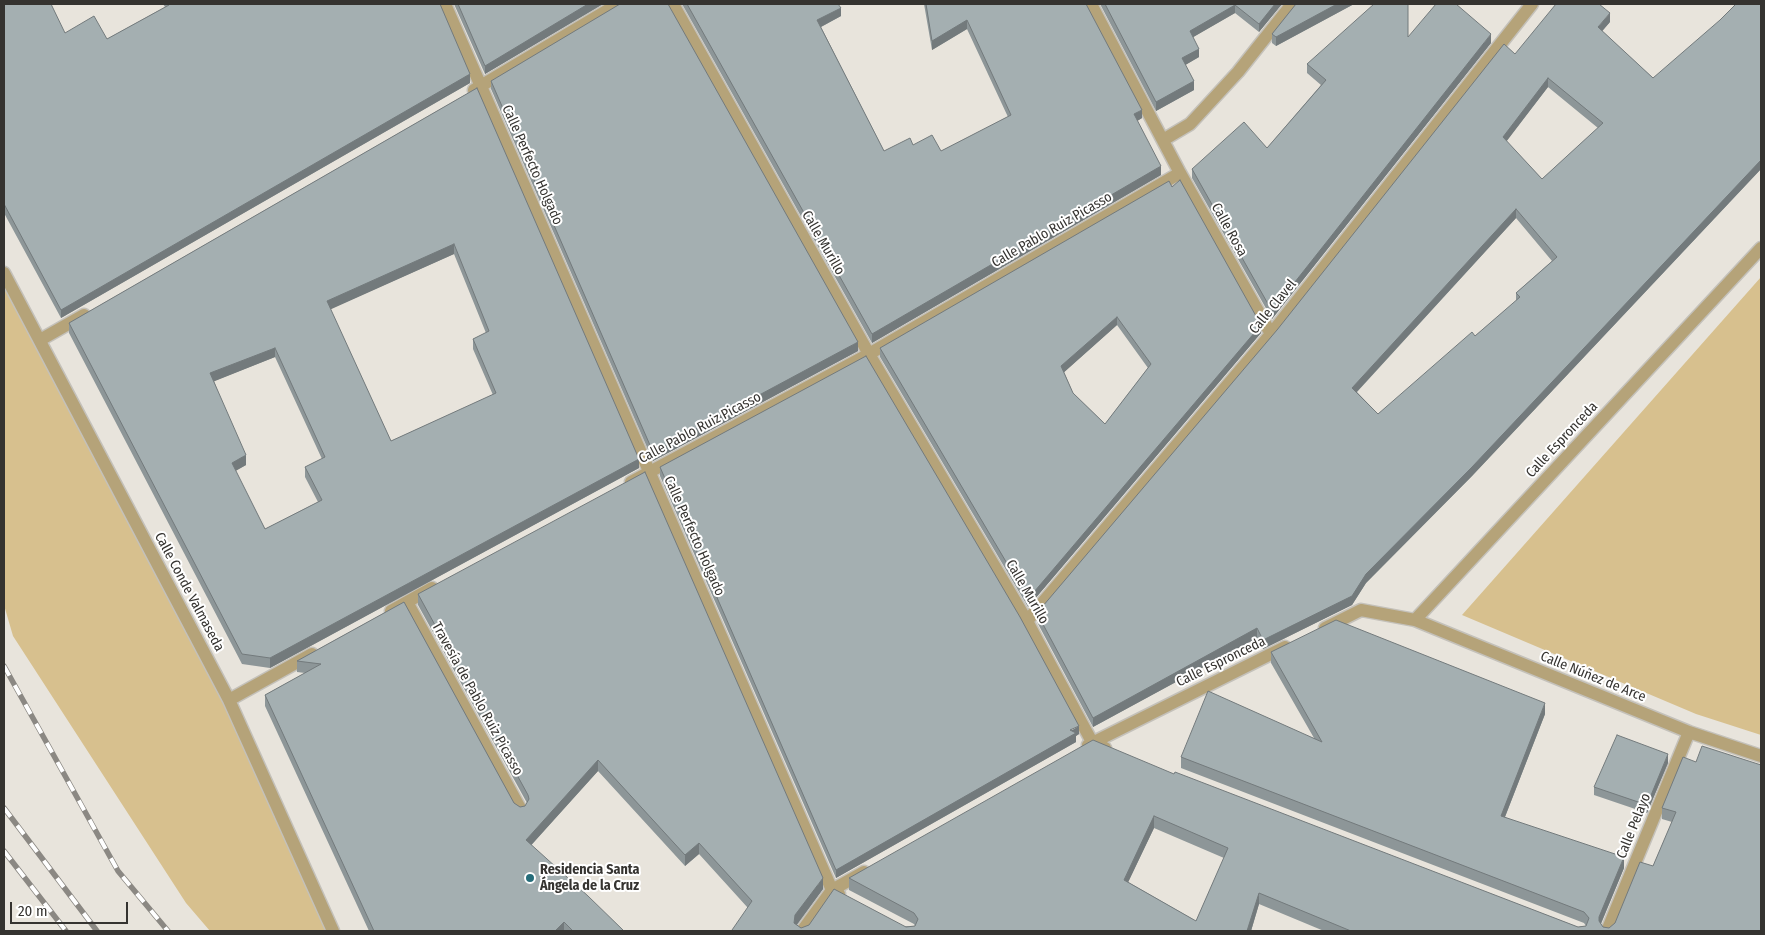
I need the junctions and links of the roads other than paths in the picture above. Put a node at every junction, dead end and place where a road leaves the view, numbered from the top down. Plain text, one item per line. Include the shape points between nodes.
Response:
1 (445, 4) edge
2 (618, 4) edge
3 (673, 4) edge
4 (1091, 4) edge
5 (1292, 4) edge
6 (1532, 4) edge
7 (481, 86) junction
8 (464, 96) edge
9 (1162, 140) junction
10 (1180, 173) junction
11 (1761, 248) edge
12 (4, 273) edge
13 (92, 310) edge
14 (1271, 334) junction
15 (40, 340) junction
16 (869, 354) junction
17 (650, 472) junction
18 (615, 490) edge
19 (441, 583) edge
20 (407, 602) junction
21 (381, 616) edge
22 (1415, 620) junction
23 (1027, 621) junction
24 (1316, 632) edge
25 (1298, 641) edge
26 (322, 649) edge
27 (229, 700) junction
28 (1689, 732) junction
29 (1092, 742) junction
30 (1074, 752) edge
31 (1120, 753) edge
32 (1761, 756) edge
33 (521, 810) edge
34 (876, 866) edge
35 (832, 890) junction
36 (850, 899) edge
37 (333, 931) edge
38 (802, 931) edge
39 (1607, 931) edge

1 - 7 street, Calle Perfecto Holgado
2 - 7 street
3 - 16 street, Calle Murillo
4 - 9 street, Calle Rosa
5 - 9 street via 1238,72 1190,124
6 - 14 street, Calle Clavel
7 - 8 street
7 - 17 street, Calle Perfecto Holgado
9 - 10 street, Calle Rosa
10 - 14 street, Calle Rosa
10 - 16 street, Calle Pablo Ruiz Picasso
11 - 22 street, Calle Espronceda
12 - 15 street, Calle Conde Valmaseda
13 - 15 street
14 - 23 street, Calle Clavel
15 - 27 street, Calle Conde Valmaseda
16 - 17 street, Calle Pablo Ruiz Picasso
16 - 23 street, Calle Murillo
17 - 18 street, Calle Pablo Ruiz Picasso
17 - 35 street, Calle Perfecto Holgado
19 - 20 street
20 - 21 street
20 - 33 street, Travesía de Pablo Ruiz Picasso
22 - 24 street via 1361,610
22 - 28 street, Calle Núñez de Arce
23 - 29 street, Calle Murillo
25 - 29 street, Calle Espronceda
26 - 27 street
27 - 37 street, Calle Conde Valmaseda
28 - 32 street, Calle Núñez de Arce
28 - 39 street, Calle Pelayo
29 - 30 street, Calle Espronceda
29 - 31 street
34 - 35 street
35 - 36 street
35 - 38 street

